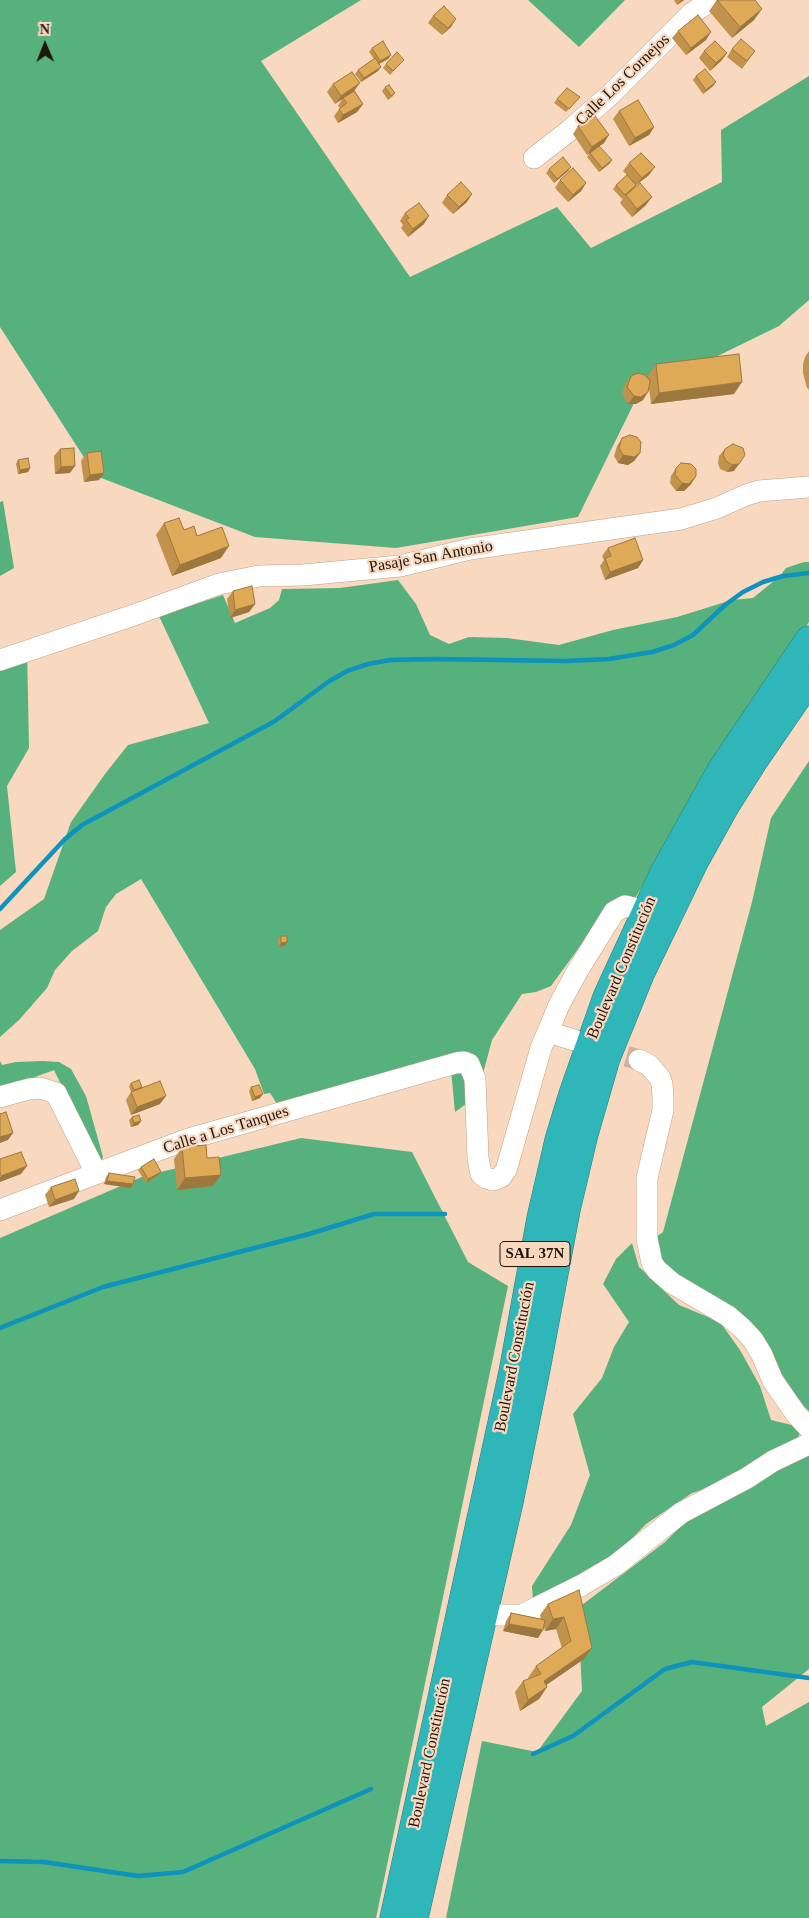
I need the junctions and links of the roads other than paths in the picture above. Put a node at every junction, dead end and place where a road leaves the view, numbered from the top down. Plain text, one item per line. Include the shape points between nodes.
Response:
1 (712, 0) edge
2 (534, 158) dead end
3 (809, 487) edge
4 (809, 640) edge
5 (0, 660) edge
6 (809, 680) edge
7 (646, 911) junction
8 (548, 1032) junction
9 (574, 1040) tunnel mouth
10 (639, 1060) tunnel mouth
11 (0, 1097) edge
12 (96, 1173) junction
13 (0, 1210) edge
14 (809, 1428) edge
15 (809, 1444) edge
16 (484, 1615) junction
17 (394, 1918) edge
18 (414, 1918) edge

1 - 2 street, Calle Los Cornejos via 692,14 611,94
3 - 5 street, Pasaje San Antonio via 759,491 681,519 470,549 400,566 259,576 219,584
4 - 7 highway, Boulevard Constitución / SAL 37N via 722,769
6 - 16 highway, Boulevard Constitución / SAL 37N via 730,798 694,862 640,974 606,1058 566,1210
7 - 8 street via 625,906 614,912 578,970
7 - 17 highway, Boulevard Constitución / SAL 37N via 586,1052 559,1140 513,1372
8 - 9 street
8 - 12 street, Calle a Los Tanques via 533,1072 506,1170 493,1180 481,1174 475,1079 469,1064 464,1062 188,1139
10 - 14 street via 649,1065 660,1078 663,1098 647,1178 647,1239 652,1263 672,1283 723,1312 742,1328 762,1355 773,1381
11 - 12 street via 40,1088 56,1093
12 - 13 street, Calle a Los Tanques
15 - 16 street via 681,1513 616,1565 582,1585 522,1615
16 - 18 highway, Boulevard Constitución / SAL 37N

